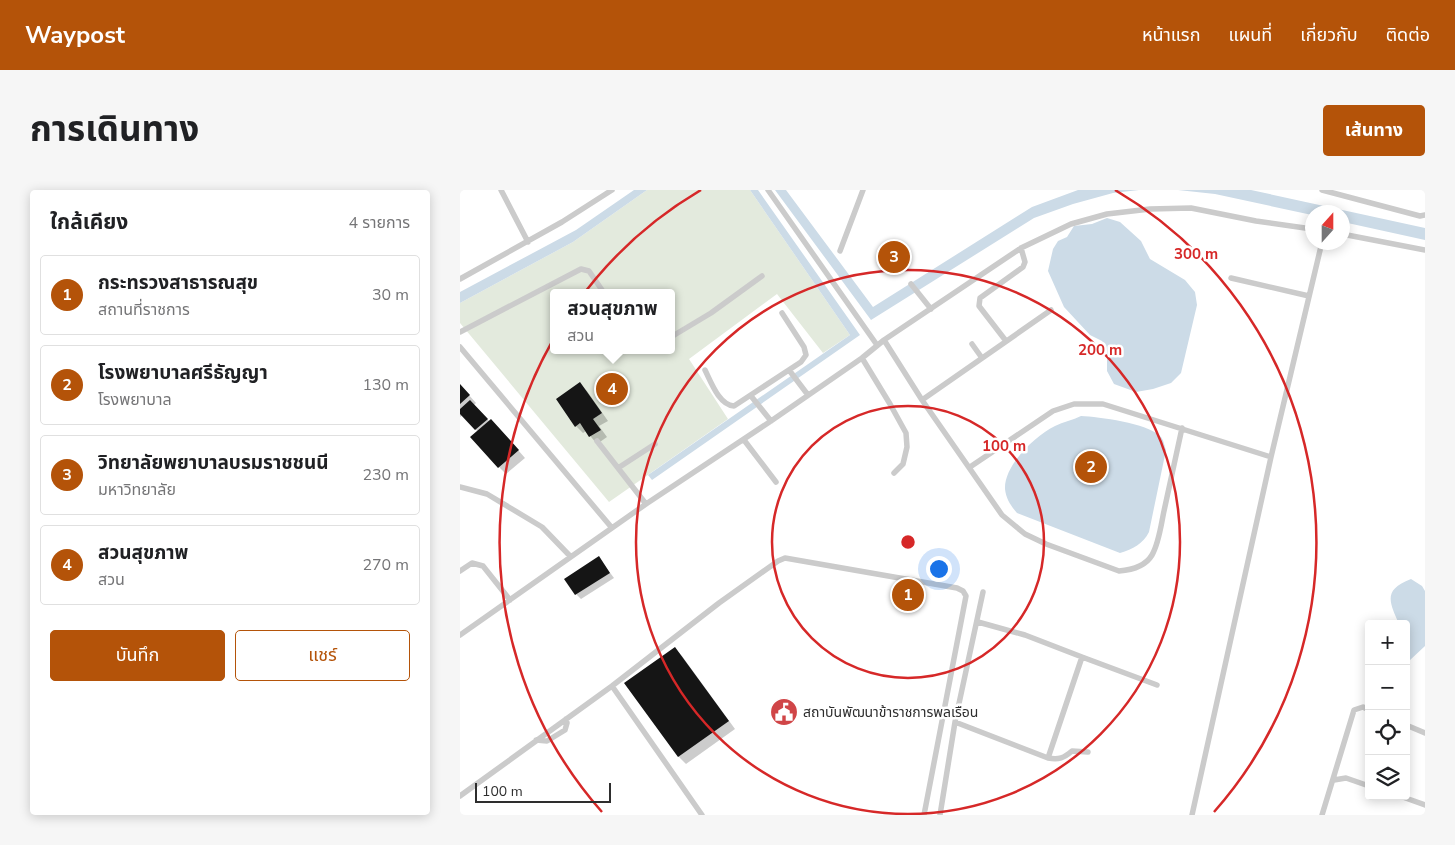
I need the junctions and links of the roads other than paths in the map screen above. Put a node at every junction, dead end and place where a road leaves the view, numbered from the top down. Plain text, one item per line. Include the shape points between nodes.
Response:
1 (500, 190) edge
2 (612, 190) edge
3 (768, 190) edge
4 (863, 190) edge
5 (1322, 190) edge
6 (1425, 215) edge
7 (1305, 228) edge
8 (1350, 236) edge
9 (528, 242) junction
10 (1021, 248) junction
11 (1320, 250) edge
12 (1425, 250) edge
13 (840, 251) dead end
14 (762, 276) dead end
15 (1231, 278) dead end
16 (460, 279) edge
17 (911, 284) dead end
18 (601, 289) edge
19 (1309, 296) junction
20 (929, 307) junction
21 (1051, 310) dead end
22 (782, 314) dead end
23 (460, 332) edge
24 (675, 335) edge
25 (884, 340) junction
26 (1006, 341) junction
27 (972, 344) dead end
28 (878, 345) junction
29 (460, 347) edge
30 (862, 358) junction
31 (982, 358) junction
32 (704, 370) dead end
33 (790, 371) junction
34 (808, 395) junction
35 (752, 397) junction
36 (922, 400) junction
37 (770, 421) junction
38 (1182, 428) junction
39 (597, 440) dead end
40 (744, 440) junction
41 (655, 444) dead end
42 (1271, 457) junction
43 (970, 467) junction
44 (618, 468) junction
45 (894, 473) dead end
46 (776, 482) dead end
47 (460, 487) edge
48 (646, 504) junction
49 (612, 528) junction
50 (570, 556) junction
51 (460, 571) edge
52 (983, 592) dead end
53 (510, 600) junction
54 (978, 622) junction
55 (460, 635) edge
56 (1082, 657) junction
57 (1156, 685) dead end
58 (612, 686) junction
59 (1365, 708) edge
60 (955, 722) junction
61 (1410, 727) edge
62 (1425, 733) edge
63 (1088, 752) dead end
64 (1048, 758) junction
65 (1334, 780) junction
66 (1365, 785) edge
67 (460, 796) edge
68 (1425, 796) edge
69 (1410, 799) edge
70 (1424, 804) edge
71 (702, 815) edge
72 (924, 815) edge
73 (940, 815) edge
74 (1192, 815) edge
75 (1322, 815) edge

1 - 9 lane
2 - 9 lane
3 - 28 lane
4 - 13 lane
5 - 6 lane
7 - 10 lane via 1191,208 1150,209 1106,214 1071,224
8 - 12 lane
9 - 16 lane
10 - 20 lane
10 - 26 lane via 1023,266 978,301 978,306
11 - 19 lane
14 - 24 lane
15 - 19 lane
17 - 20 lane
18 - 23 lane via 589,271 581,269
19 - 42 lane
20 - 25 lane
21 - 26 lane
22 - 33 lane via 806,352 805,358
25 - 28 lane
25 - 36 lane
26 - 31 lane
27 - 31 lane
28 - 30 lane
29 - 49 lane
30 - 34 lane
30 - 45 lane via 906,433 904,464
31 - 36 lane
32 - 35 lane via 725,403 734,406
33 - 34 lane
33 - 35 lane
34 - 37 lane
35 - 37 lane
36 - 43 lane
37 - 40 lane
38 - 42 lane
38 - 43 lane via 1103,404 1074,404 1053,411
38 - 43 lane via 1152,555 1129,570 1119,571 1025,534 1002,515
39 - 44 lane
40 - 46 lane
40 - 48 lane
41 - 44 lane
42 - 74 lane
44 - 48 lane
47 - 50 lane via 487,494 536,523
48 - 49 lane
49 - 50 lane
50 - 53 lane
51 - 53 lane via 472,563 483,566
52 - 54 lane
53 - 55 lane
54 - 56 lane via 1025,635
54 - 60 lane
56 - 57 lane
56 - 64 lane
58 - 67 lane via 566,719 565,730 546,741 536,740
58 - 71 lane
58 - 72 lane via 719,603 785,558 957,588 966,596
59 - 65 lane via 1354,710
60 - 64 lane
60 - 73 lane
61 - 62 lane
63 - 64 lane via 1072,751 1063,758
65 - 66 lane via 1346,778
65 - 75 lane
68 - 70 lane
69 - 70 lane

